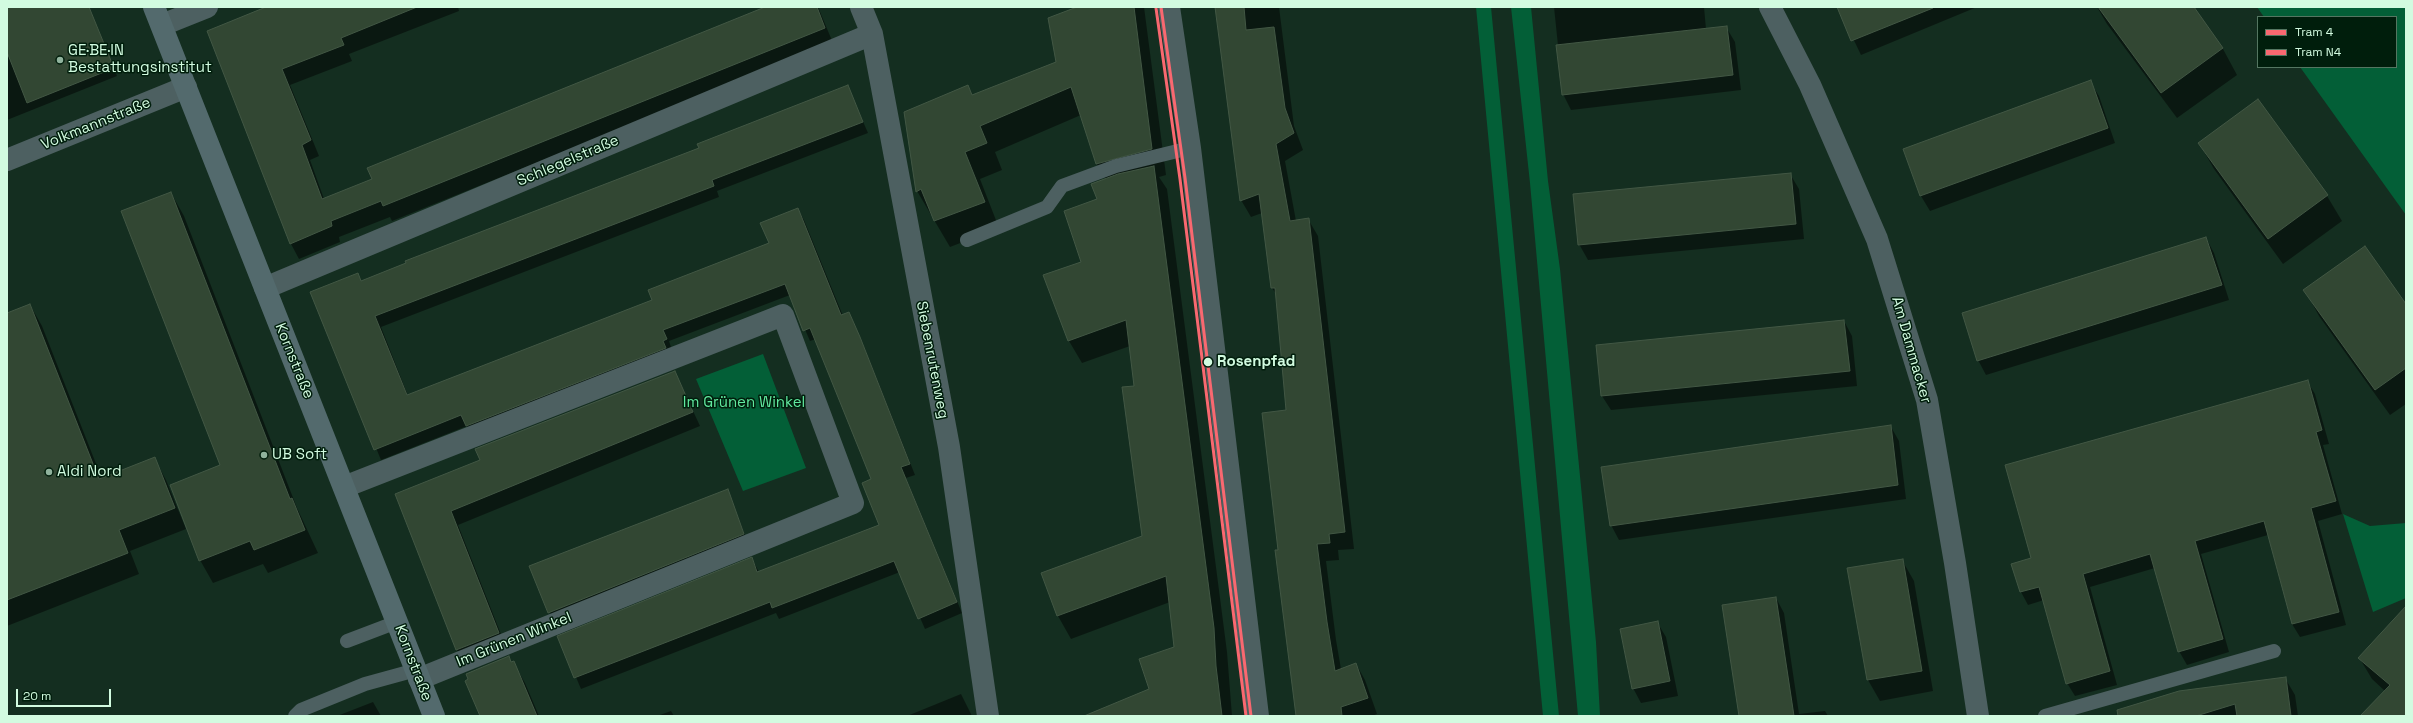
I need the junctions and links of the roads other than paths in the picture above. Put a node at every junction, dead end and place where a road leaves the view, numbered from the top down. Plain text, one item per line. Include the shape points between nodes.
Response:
1 (207, 7) edge
2 (861, 7) edge
3 (1169, 7) edge
4 (1770, 7) edge
5 (158, 16) edge
6 (872, 34) junction
7 (186, 87) junction
8 (1190, 148) junction
9 (7, 160) edge
10 (967, 240) dead end
11 (265, 288) junction
12 (344, 487) junction
13 (397, 622) junction
14 (347, 641) dead end
15 (2274, 651) dead end
16 (417, 674) junction
17 (295, 716) edge
18 (434, 716) edge
19 (988, 716) edge
20 (1258, 716) edge
21 (1978, 716) edge
22 (2045, 716) edge

1 - 5 street
2 - 6 street, Siebenrutenweg
3 - 8 street
4 - 21 street, Am Dammacker via 1810,85 1877,239 1927,400
5 - 7 street, Kornstraße
6 - 11 street, Schlegelstraße
6 - 19 street, Siebenrutenweg via 948,447
7 - 9 street, Volkmannstraße
7 - 11 street, Kornstraße
8 - 10 lane via 1116,166 1062,186 1047,207
8 - 20 street
11 - 12 street, Kornstraße
12 - 13 street, Kornstraße
12 - 16 street, Im Grünen Winkel via 783,315 853,503
13 - 14 lane
13 - 16 street, Kornstraße
15 - 22 lane
16 - 17 lane via 364,684 300,710
16 - 18 street, Kornstraße

